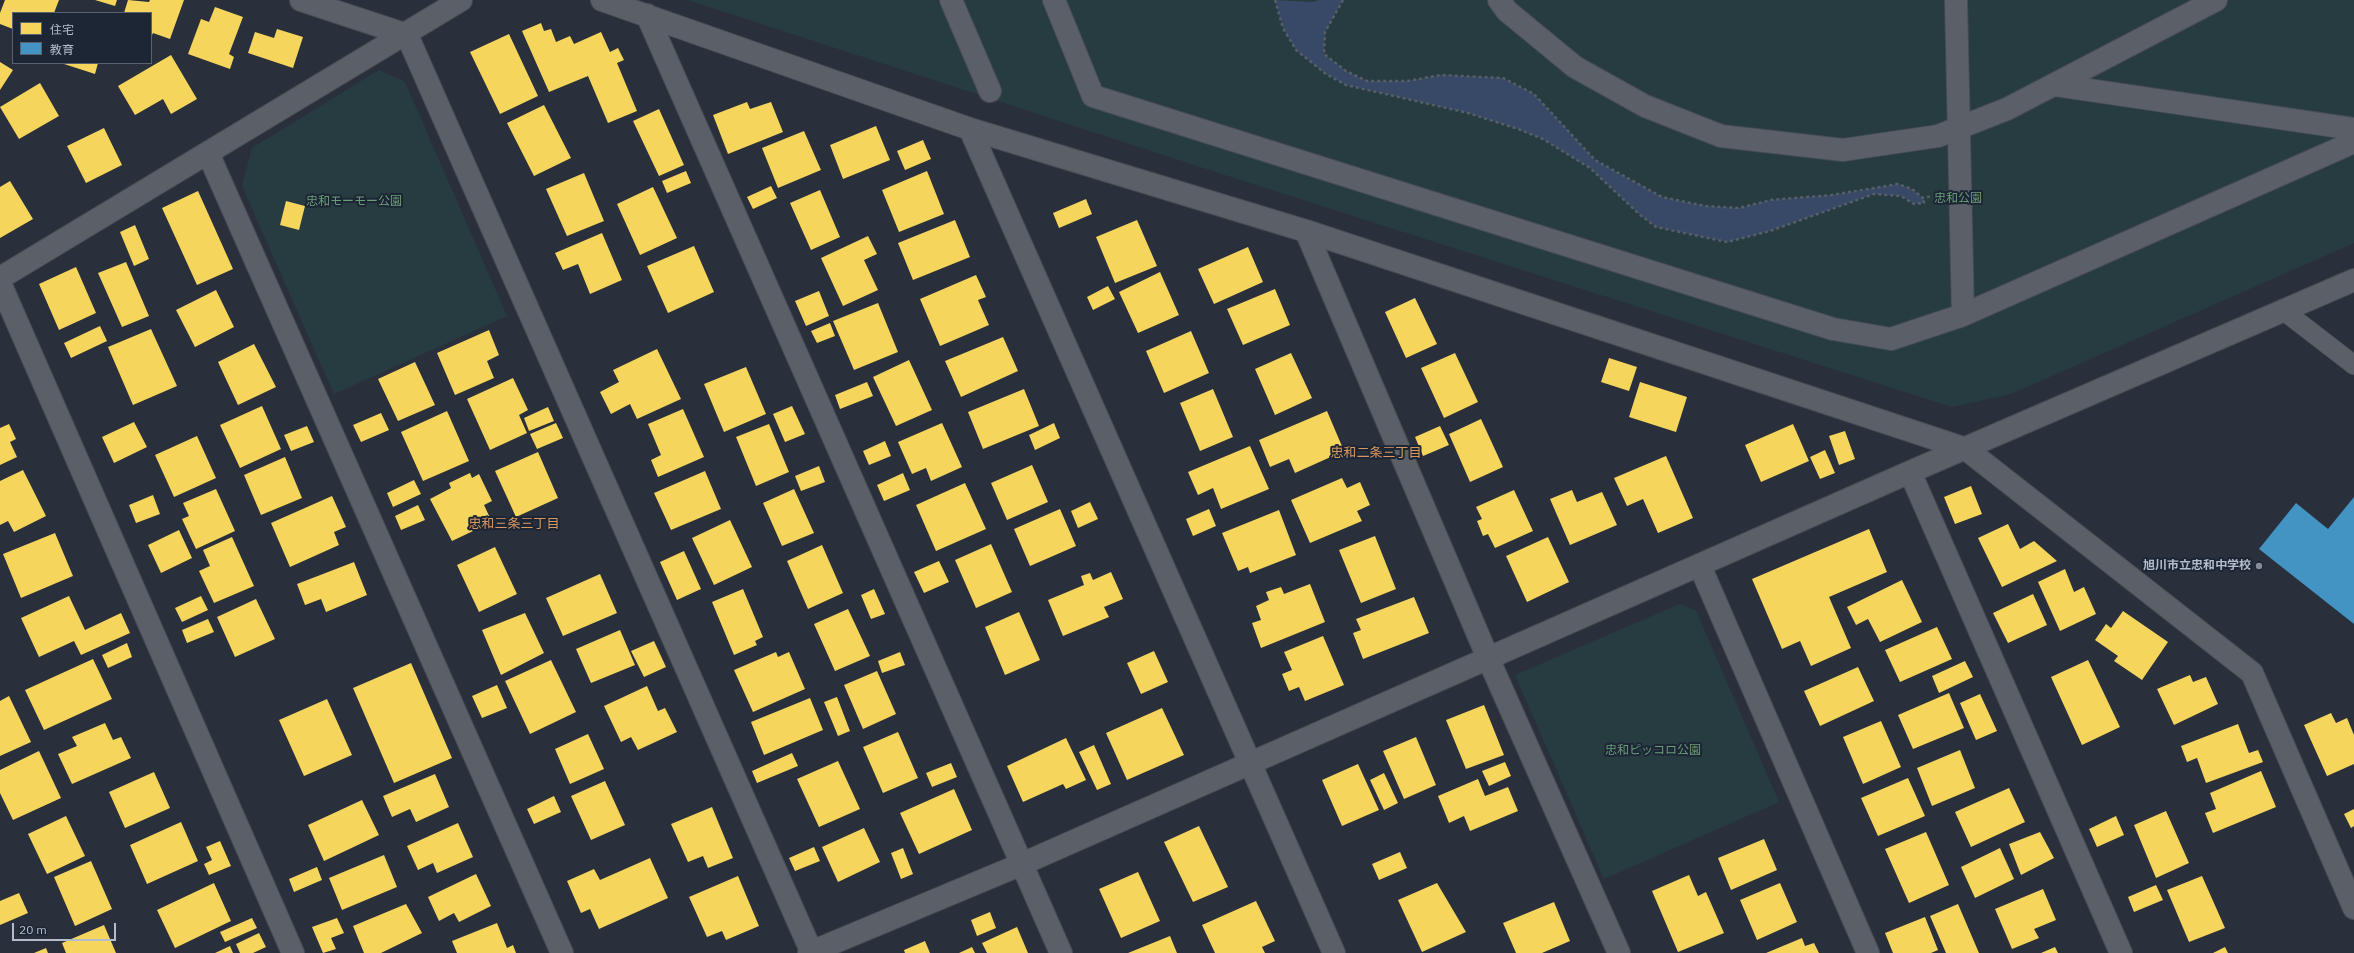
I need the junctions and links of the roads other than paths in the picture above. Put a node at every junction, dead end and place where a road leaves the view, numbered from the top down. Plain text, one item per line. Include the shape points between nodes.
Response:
1 (301, 0) edge
2 (461, 0) edge
3 (602, 0) edge
4 (1054, 0) edge
5 (1499, 0) edge
6 (1956, 0) edge
7 (2216, 0) edge
8 (957, 2) edge
9 (647, 16) junction
10 (407, 35) junction
11 (2055, 84) junction
12 (990, 91) dead end
13 (1958, 128) junction
14 (970, 129) junction
15 (2354, 129) edge
16 (2354, 142) edge
17 (208, 153) junction
18 (1306, 230) junction
19 (0, 278) edge
20 (2354, 280) edge
21 (0, 283) edge
22 (2284, 311) junction
23 (1963, 315) junction
24 (2354, 365) edge
25 (1966, 449) junction
26 (1910, 472) junction
27 (1700, 566) junction
28 (1488, 658) junction
29 (1251, 763) junction
30 (1022, 864) junction
31 (2354, 908) edge
32 (293, 953) edge
33 (562, 953) edge
34 (811, 953) edge
35 (1061, 953) edge
36 (1334, 953) edge
37 (1618, 953) edge
38 (1868, 953) edge
39 (2121, 953) edge

1 - 10 street
2 - 10 street
3 - 9 street
4 - 23 street via 1093,96 1833,329 1891,339
5 - 13 street via 1507,11 1574,67 1645,106 1721,136 1843,150 1938,136
6 - 13 street
7 - 11 street
8 - 12 street
9 - 14 street
9 - 30 street
10 - 17 street
10 - 34 street
11 - 13 street via 2007,109
11 - 15 street
13 - 23 street
14 - 18 street
14 - 29 street
16 - 23 street
17 - 19 street
17 - 33 street
18 - 25 street
18 - 28 street
20 - 22 street
21 - 32 street
22 - 24 lane
22 - 25 street
25 - 26 street
25 - 31 street via 2252,673
26 - 27 street
26 - 39 street
27 - 28 street
27 - 38 street
28 - 29 street
28 - 37 street
29 - 30 street
29 - 36 street
30 - 34 street
30 - 35 street

